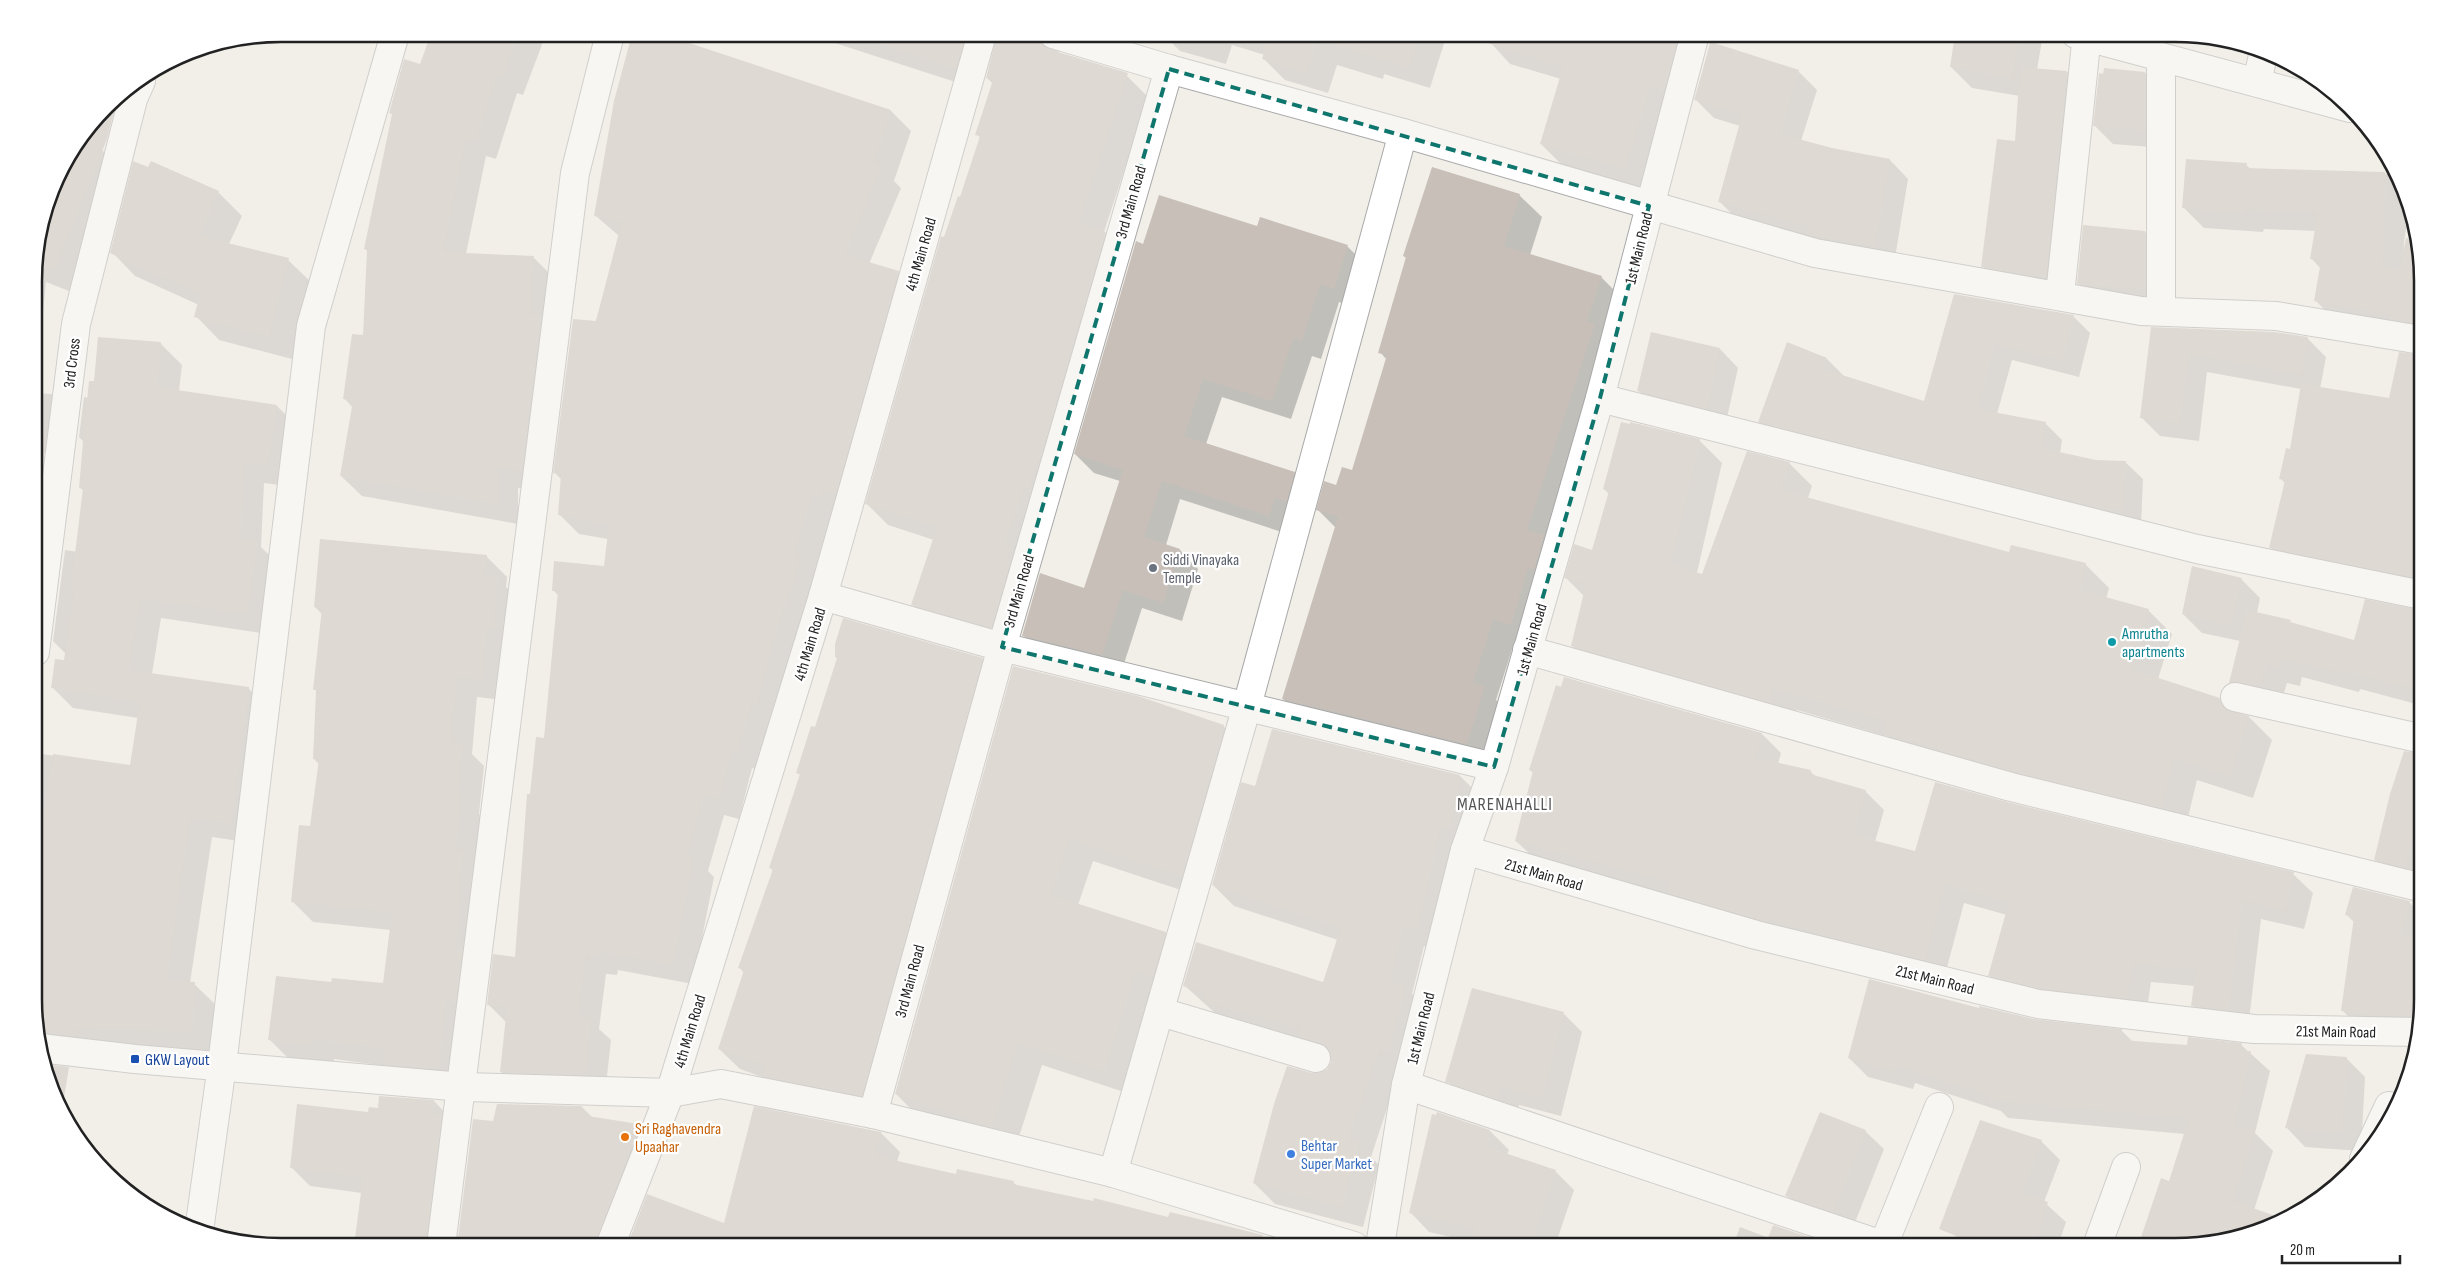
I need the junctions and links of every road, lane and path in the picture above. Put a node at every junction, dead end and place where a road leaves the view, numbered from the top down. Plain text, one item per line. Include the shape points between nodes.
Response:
1 (393, 42) edge
2 (608, 42) edge
3 (980, 42) edge
4 (1080, 42) edge
5 (1693, 42) edge
6 (2083, 42) edge
7 (2108, 42) edge
8 (2161, 57) junction
9 (2262, 59) edge
10 (1169, 69) junction
11 (2257, 82) junction
12 (136, 92) edge
13 (2335, 104) edge
14 (1403, 133) junction
15 (1649, 206) junction
16 (2060, 295) junction
17 (2161, 311) junction
18 (2414, 339) edge
19 (1600, 398) junction
20 (2414, 593) edge
21 (42, 596) edge
22 (823, 596) junction
23 (1002, 647) junction
24 (1527, 650) junction
25 (2235, 697) dead end
26 (1246, 706) junction
27 (2414, 737) edge
28 (1494, 767) junction
29 (1465, 850) junction
30 (2414, 886) edge
31 (1161, 1012) junction
32 (2412, 1032) edge
33 (48, 1049) edge
34 (1316, 1058) dead end
35 (222, 1065) junction
36 (1406, 1084) junction
37 (463, 1087) junction
38 (670, 1093) junction
39 (1939, 1108) dead end
40 (873, 1114) junction
41 (2126, 1167) dead end
42 (1113, 1173) junction
43 (200, 1223) edge
44 (442, 1238) edge
45 (613, 1238) edge
46 (1328, 1238) edge
47 (1381, 1238) edge
48 (1860, 1238) edge
49 (1887, 1238) edge
50 (2100, 1238) edge

1 - 35 street via 312,326
2 - 37 street via 575,172
3 - 22 street, 4th Main Road
4 - 10 street
5 - 15 street, 1st Main Road
6 - 16 street
7 - 8 street
8 - 11 street
8 - 17 street
9 - 11 street
10 - 14 street
10 - 23 street, 3rd Main Road
11 - 13 street
12 - 21 street, 3rd Cross via 76,324
14 - 15 street
14 - 26 street
15 - 16 street via 1815,253
15 - 19 street, 1st Main Road
16 - 17 street via 2141,311
17 - 18 street via 2276,316
19 - 20 street via 2197,549
19 - 24 street, 1st Main Road
22 - 23 street
22 - 38 street, 4th Main Road
23 - 26 street
23 - 40 street, 3rd Main Road
24 - 28 street, 1st Main Road
24 - 30 street via 2011,787
25 - 27 street
26 - 28 street
26 - 31 street
28 - 29 street, 1st Main Road
29 - 32 street, 21st Main Road via 1756,936 2038,1004 2254,1029
29 - 36 street, 1st Main Road
31 - 34 street
31 - 42 street
33 - 35 street
35 - 37 street
35 - 43 street
36 - 47 street, 1st Main Road
36 - 48 street
37 - 38 street
37 - 44 street
38 - 40 street via 721,1084
38 - 45 street, 4th Main Road
39 - 49 street
40 - 42 street
41 - 50 street
42 - 46 street

